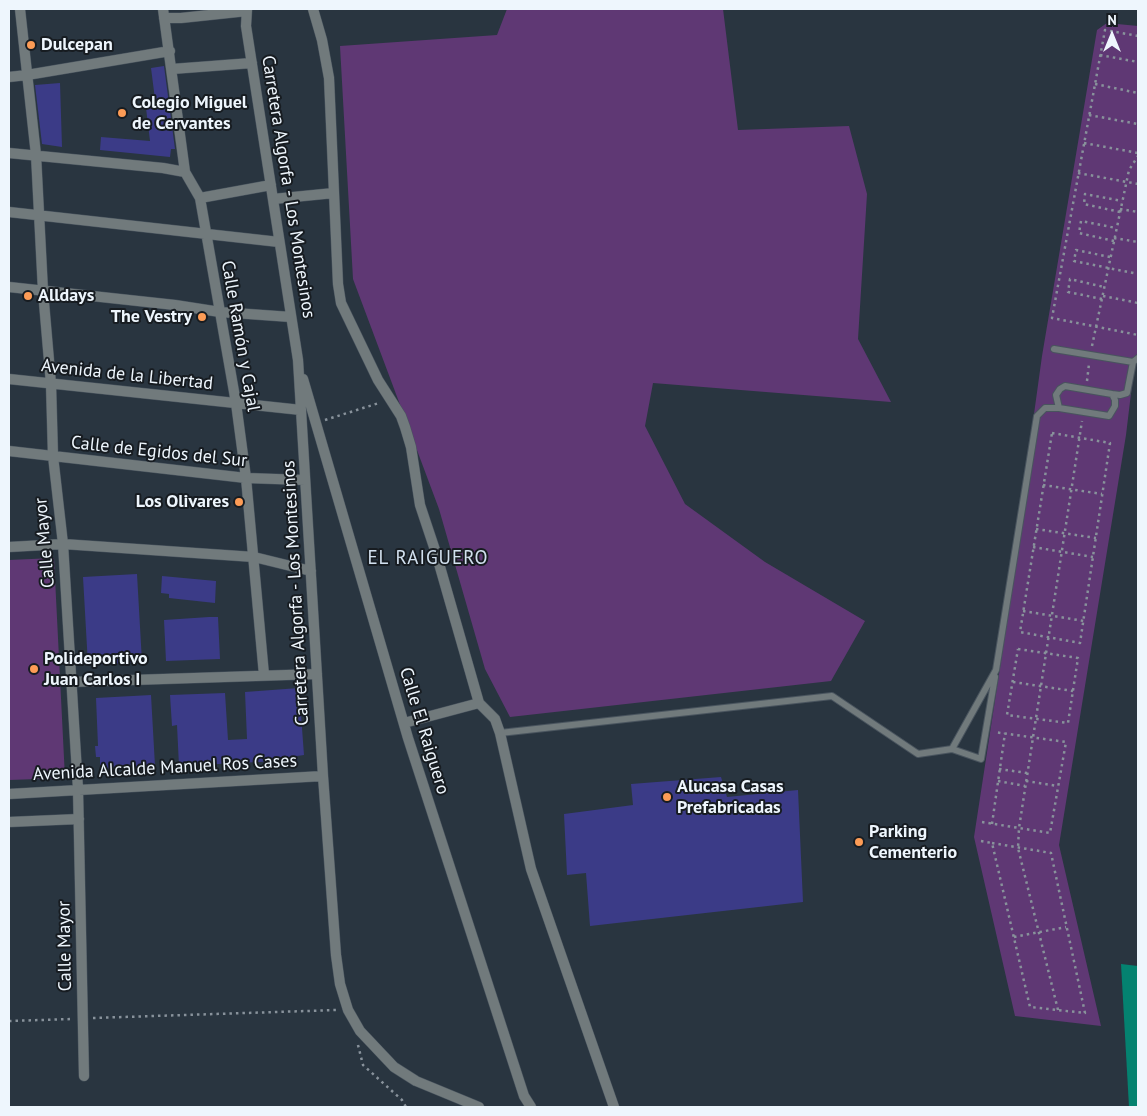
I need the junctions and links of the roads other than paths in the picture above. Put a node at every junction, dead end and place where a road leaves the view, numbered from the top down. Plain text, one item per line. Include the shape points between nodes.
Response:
1 (20, 9) edge
2 (313, 9) edge
3 (247, 10) edge
4 (164, 13) edge
5 (170, 50) junction
6 (252, 64) junction
7 (172, 69) junction
8 (27, 75) junction
9 (9, 77) edge
10 (9, 153) edge
11 (36, 155) junction
12 (185, 172) junction
13 (271, 185) junction
14 (334, 193) junction
15 (200, 198) junction
16 (273, 199) junction
17 (9, 212) edge
18 (40, 216) junction
19 (205, 234) junction
20 (279, 242) junction
21 (9, 287) edge
22 (43, 291) junction
23 (220, 312) junction
24 (291, 318) junction
25 (1054, 349) dead end
26 (298, 360) junction
27 (1136, 360) edge
28 (9, 379) edge
29 (51, 384) junction
30 (1112, 394) junction
31 (236, 403) junction
32 (1059, 408) junction
33 (301, 410) junction
34 (9, 451) edge
35 (53, 456) junction
36 (246, 478) junction
37 (305, 480) junction
38 (62, 544) junction
39 (9, 547) edge
40 (254, 557) junction
41 (311, 571) junction
42 (996, 670) junction
43 (317, 674) junction
44 (264, 675) junction
45 (71, 682) junction
46 (478, 703) junction
47 (404, 723) junction
48 (500, 733) junction
49 (952, 749) junction
50 (323, 776) junction
51 (78, 789) junction
52 (9, 794) edge
53 (79, 819) junction
54 (9, 822) edge
55 (84, 1076) dead end
56 (479, 1107) edge
57 (531, 1107) edge
58 (614, 1107) edge

1 - 8 street, Calle Mayor
2 - 14 street via 328,78
3 - 4 street via 181,18
3 - 6 street, Carretera Algorfa - Los Montesinos
4 - 5 street, Calle Ramón y Cajal
5 - 7 street, Calle Ramón y Cajal
5 - 8 street
6 - 7 street
6 - 13 street, Carretera Algorfa - Los Montesinos
7 - 12 street, Calle Ramón y Cajal
8 - 9 street
8 - 11 street, Calle Mayor
10 - 11 street
11 - 12 street
11 - 18 street, Calle Mayor
12 - 15 street, Calle Ramón y Cajal
13 - 15 street
13 - 16 street, Carretera Algorfa - Los Montesinos
14 - 16 street
14 - 46 street via 338,284 342,303 378,380 401,416 411,447 420,506
15 - 19 street, Calle Ramón y Cajal
16 - 20 street, Carretera Algorfa - Los Montesinos
17 - 18 street
18 - 19 street
18 - 22 street, Calle Mayor
19 - 20 street
19 - 23 street, Calle Ramón y Cajal
20 - 24 street, Carretera Algorfa - Los Montesinos
21 - 22 street
22 - 23 street
22 - 29 street, Calle Mayor
23 - 24 street
23 - 31 street, Calle Ramón y Cajal
24 - 26 street, Carretera Algorfa - Los Montesinos
25 - 27 lane
26 - 33 street, Carretera Algorfa - Los Montesinos
26 - 47 street, Calle El Raiguero
27 - 30 lane via 1127,393
28 - 29 street, Avenida de la Libertad
29 - 31 street, Avenida de la Libertad
29 - 35 street, Calle Mayor
30 - 32 lane via 1065,386 1056,396
30 - 32 lane via 1115,406 1109,416
31 - 33 street, Avenida de la Libertad
31 - 36 street, Calle Ramón y Cajal
32 - 42 lane via 1045,408 1037,416
33 - 37 street, Carretera Algorfa - Los Montesinos
34 - 35 street, Calle de Egidos del Sur
35 - 36 street, Calle de Egidos del Sur
35 - 38 street, Calle Mayor
36 - 37 street, Calle de Egidos del Sur
36 - 40 street, Calle Ramón y Cajal
37 - 41 street, Carretera Algorfa - Los Montesinos
38 - 39 street
38 - 40 street
38 - 45 street, Calle Mayor
40 - 41 street
40 - 44 street, Calle Ramón y Cajal
41 - 43 street, Carretera Algorfa - Los Montesinos
42 - 49 lane
42 - 49 lane via 981,759
43 - 44 street
43 - 50 street, Carretera Algorfa - Los Montesinos
44 - 45 street
45 - 51 street, Calle Mayor
46 - 47 street
46 - 48 street via 495,720
47 - 57 street, Calle El Raiguero via 524,1096
48 - 49 lane via 832,696 918,754
48 - 58 street via 531,870
50 - 51 street, Avenida Alcalde Manuel Ros Cases
50 - 56 street, Carretera Algorfa - Los Montesinos via 336,955 348,1010 360,1031 394,1067 416,1081
51 - 52 street, Avenida Alcalde Manuel Ros Cases
51 - 53 street, Calle Mayor
53 - 54 street
53 - 55 street, Calle Mayor

